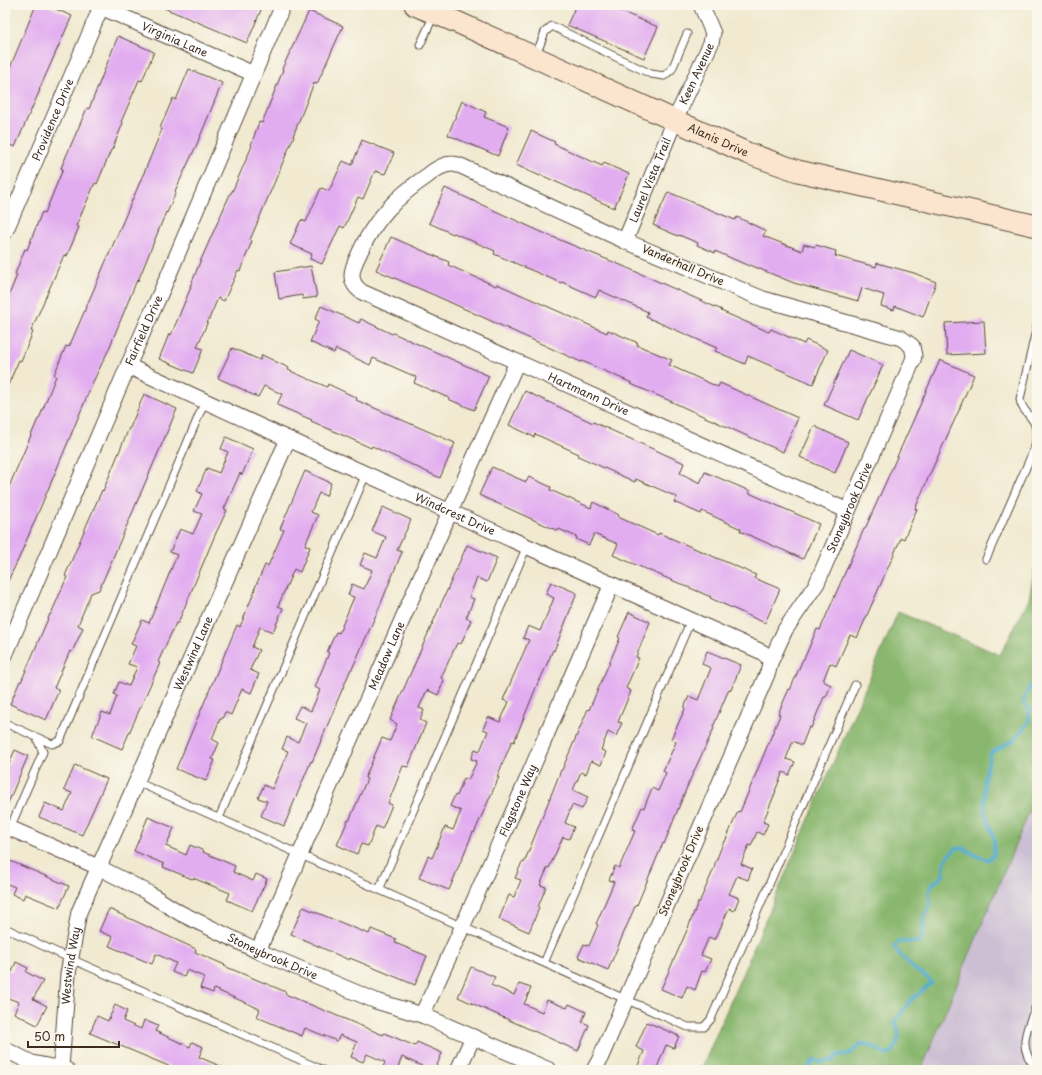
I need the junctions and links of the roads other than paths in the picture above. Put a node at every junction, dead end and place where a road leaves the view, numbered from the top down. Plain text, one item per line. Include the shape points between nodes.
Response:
1 (283, 5) edge
2 (416, 5) edge
3 (701, 5) edge
4 (98, 6) edge
5 (435, 13) junction
6 (687, 34) dead end
7 (420, 45) dead end
8 (535, 57) junction
9 (254, 74) junction
10 (676, 120) junction
11 (1037, 226) edge
12 (5, 232) edge
13 (626, 241) junction
14 (356, 260) joint
15 (1037, 326) edge
16 (912, 346) joint
17 (517, 362) junction
18 (128, 366) junction
19 (205, 401) junction
20 (288, 439) junction
21 (366, 474) junction
22 (848, 511) junction
23 (450, 512) junction
24 (527, 546) junction
25 (986, 559) dead end
26 (612, 584) junction
27 (691, 620) junction
28 (5, 655) edge
29 (769, 667) junction
30 (855, 685) dead end
31 (5, 723) edge
32 (36, 737) junction
33 (137, 782) junction
34 (219, 818) junction
35 (7, 827) edge
36 (300, 854) junction
37 (98, 867) junction
38 (379, 890) junction
39 (463, 927) junction
40 (5, 928) edge
41 (258, 951) junction
42 (71, 959) junction
43 (544, 963) junction
44 (626, 1000) junction
45 (1037, 1004) edge
46 (422, 1016) junction
47 (473, 1037) junction
48 (5, 1049) edge
49 (1037, 1068) edge
50 (64, 1069) edge
51 (323, 1070) edge
52 (458, 1070) edge
53 (549, 1070) edge
54 (594, 1070) edge

1 - 9 street, Fairfield Drive
2 - 5 main road, Alanis Drive
3 - 10 street, Keen Avenue via 713,33 711,43
4 - 9 street, Virginia Lane
4 - 12 street, Providence Drive
5 - 7 lane
5 - 8 main road, Alanis Drive
6 - 8 lane via 672,70 664,76 651,74 552,26 545,32
8 - 10 main road, Alanis Drive
9 - 18 street, Fairfield Drive
10 - 11 main road, Alanis Drive via 747,153 798,171
10 - 13 street, Laurel Vista Trail
13 - 14 street, Vanderhall Drive via 453,164 431,172 396,200 371,231
13 - 16 street, Vanderhall Drive via 763,299 896,336
14 - 17 street, Hartmann Drive via 352,276 354,285 362,292
15 - 25 lane via 1020,399 1020,405 1036,426 1035,447
16 - 22 street, Stoneybrook Drive via 913,360
17 - 22 street, Hartmann Drive
17 - 23 street, Meadow Lane
18 - 19 street, Windcrest Drive
18 - 28 street, Fairfield Drive
19 - 20 street, Windcrest Drive
19 - 32 lane via 60,741 52,744
20 - 21 street, Windcrest Drive
20 - 33 street, Westwind Lane
21 - 23 street, Windcrest Drive
21 - 34 lane
22 - 29 street, Stoneybrook Drive via 817,583 785,630
23 - 24 street, Windcrest Drive
23 - 36 street, Meadow Lane
24 - 26 street, Windcrest Drive
24 - 38 lane
26 - 27 street, Windcrest Drive
26 - 39 street, Flagstone Way
27 - 29 street, Windcrest Drive via 762,652 768,657
27 - 43 lane
29 - 44 street, Stoneybrook Drive
30 - 44 lane via 712,1019 704,1027 688,1028
31 - 32 lane
32 - 35 lane via 43,752
33 - 34 lane
33 - 37 street, Westwind Lane
34 - 36 lane
35 - 37 street, Stoneybrook Drive
36 - 38 lane
36 - 41 street, Meadow Lane
37 - 41 street, Stoneybrook Drive via 145,891 180,913
37 - 42 street, Westwind Way via 79,912
38 - 39 lane
39 - 43 lane
39 - 46 street, Flagstone Way
40 - 42 lane
41 - 46 street, Stoneybrook Drive via 376,1001
42 - 50 street, Westwind Way via 68,974
42 - 51 lane
43 - 44 lane
44 - 54 street, Stoneybrook Drive
45 - 49 lane via 1026,1032 1024,1049
46 - 47 street, Stoneybrook Drive
47 - 52 street
47 - 53 street, Stoneybrook Drive
48 - 50 street via 32,1063

